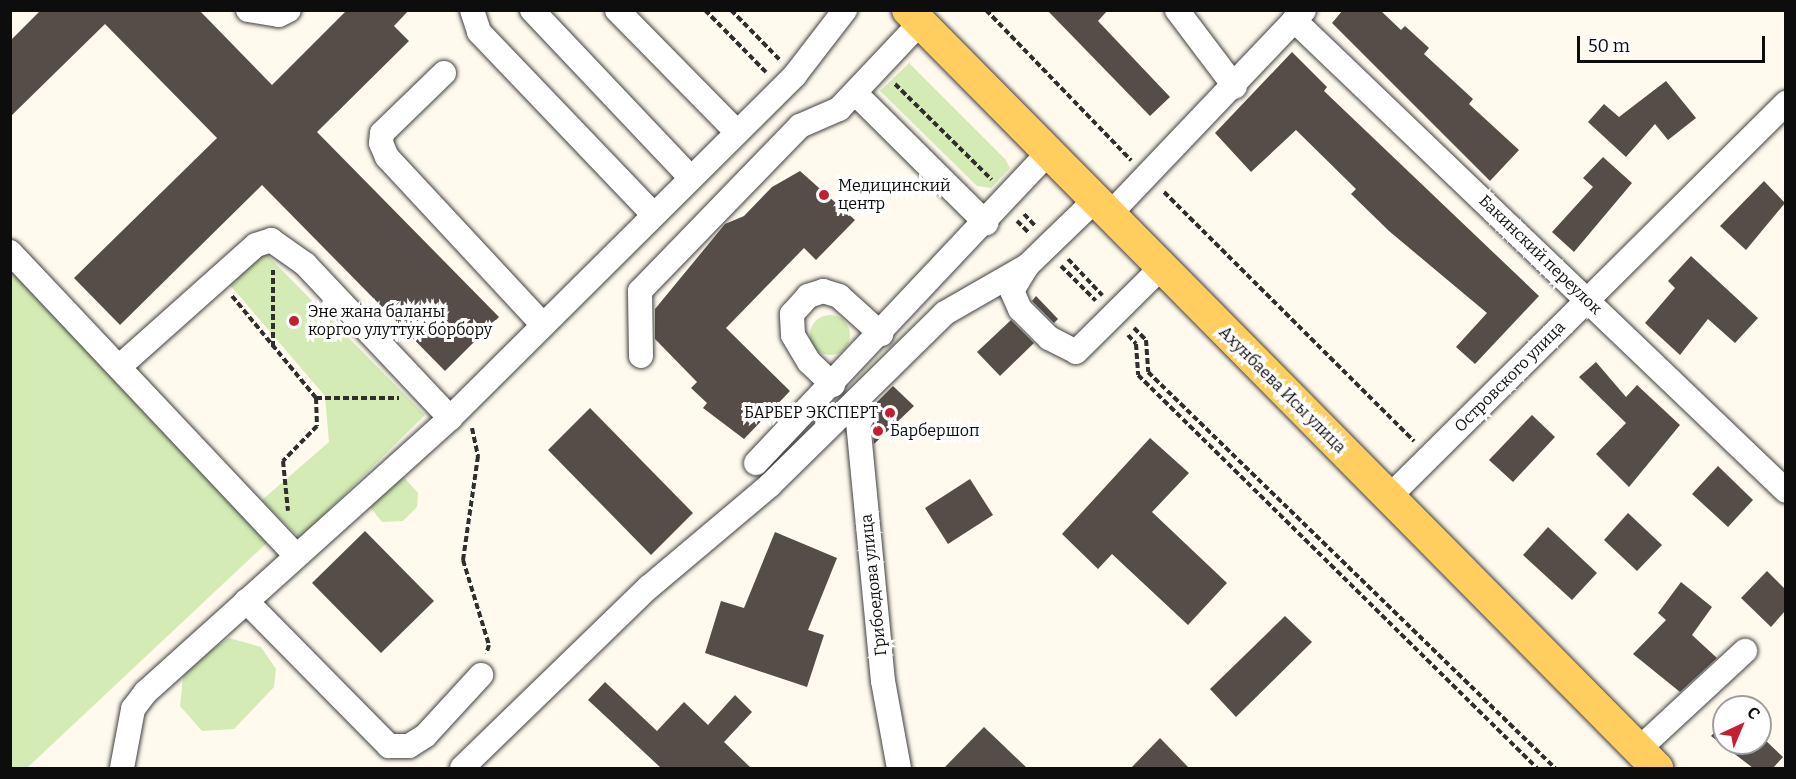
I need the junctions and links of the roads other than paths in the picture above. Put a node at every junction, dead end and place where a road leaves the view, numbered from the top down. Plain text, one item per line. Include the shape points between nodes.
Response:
1 (248, 10) edge
2 (289, 10) edge
3 (472, 10) edge
4 (617, 10) edge
5 (845, 10) edge
6 (1178, 10) edge
7 (545, 14) edge
8 (1299, 15) edge
9 (914, 17) edge
10 (444, 73) dead end
11 (1235, 87) junction
12 (855, 93) junction
13 (1785, 103) edge
14 (737, 132) junction
15 (1048, 153) junction
16 (691, 178) junction
17 (998, 208) junction
18 (1101, 208) junction
19 (654, 215) junction
20 (10, 252) edge
21 (1027, 266) junction
22 (1161, 268) junction
23 (1587, 300) junction
24 (543, 325) junction
25 (881, 334) junction
26 (641, 356) dead end
27 (119, 367) junction
28 (833, 385) junction
29 (856, 401) junction
30 (456, 411) junction
31 (756, 463) dead end
32 (1785, 491) edge
33 (1388, 498) junction
34 (296, 556) junction
35 (246, 601) junction
36 (1745, 651) dead end
37 (481, 675) road end
38 (1647, 759) edge
39 (122, 768) edge
40 (462, 768) edge
41 (899, 768) edge

1 - 2 street via 279,15
3 - 19 street via 479,32
4 - 14 street
5 - 14 street via 788,81
6 - 11 street
7 - 16 street
8 - 11 street, Бакинский переулок
8 - 23 street, Бакинский переулок
9 - 12 street via 879,67
9 - 15 main road, Ахунбаева Исы улица
10 - 24 street via 382,133 381,143 387,157
11 - 18 street, Бакинский переулок via 1148,176
12 - 17 street
12 - 26 street via 839,109 800,126 640,291
13 - 23 street, Островского улица
14 - 16 street
15 - 17 street
15 - 18 main road, Ахунбаева Исы улица
16 - 19 street
17 - 25 street
18 - 21 street, Бакинский переулок via 1048,245
18 - 22 main road, Ахунбаева Исы улица
19 - 24 street
20 - 27 street
21 - 22 street via 1012,291 1020,309 1049,338 1076,352
21 - 29 street via 945,313
22 - 33 main road, Ахунбаева Исы улица
23 - 32 street, Бакинский переулок
23 - 33 street, Островского улица
24 - 30 street
25 - 28 street
25 - 28 street via 839,296 823,291 802,302 792,314 794,335 809,362
27 - 30 street via 256,245 271,240 305,264
27 - 34 street
28 - 31 street
29 - 40 street via 770,485 649,587
29 - 41 street, Грибоедова улица via 883,681
30 - 34 street
33 - 38 main road, Ахунбаева Исы улица
34 - 35 street
35 - 37 street via 389,746 409,746 424,736
35 - 39 street via 133,709
36 - 38 street

